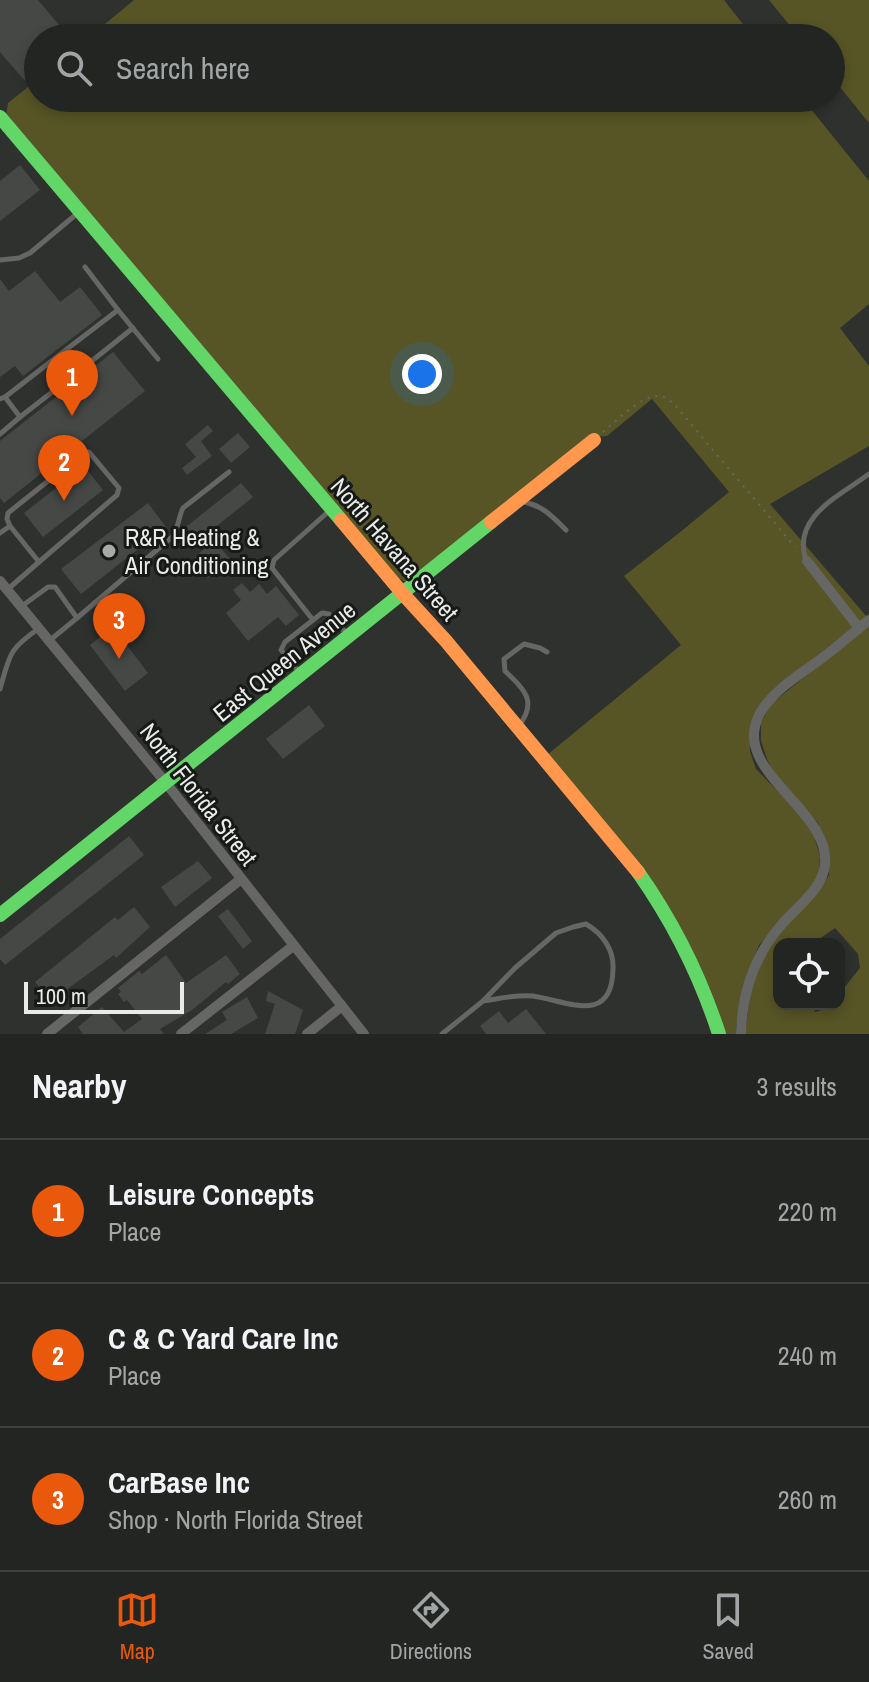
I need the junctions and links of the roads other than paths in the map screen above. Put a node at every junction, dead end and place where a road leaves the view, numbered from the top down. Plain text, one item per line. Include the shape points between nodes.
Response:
1 (0, 117) edge
2 (80, 211) junction
3 (0, 260) edge
4 (85, 267) dead end
5 (118, 310) junction
6 (133, 328) junction
7 (67, 349) junction
8 (158, 359) dead end
9 (83, 368) junction
10 (3, 398) edge
11 (20, 417) junction
12 (0, 434) edge
13 (594, 440) road end
14 (229, 472) dead end
15 (869, 474) edge
16 (519, 501) junction
17 (331, 509) junction
18 (10, 526) junction
19 (566, 530) dead end
20 (0, 533) edge
21 (807, 561) joint
22 (39, 562) junction
23 (4, 585) edge
24 (403, 594) junction
25 (22, 607) junction
26 (77, 618) junction
27 (313, 620) junction
28 (869, 620) edge
29 (39, 628) junction
30 (859, 628) junction
31 (349, 637) junction
32 (49, 641) junction
33 (547, 652) dead end
34 (302, 675) junction
35 (0, 689) edge
36 (518, 728) junction
37 (166, 783) junction
38 (241, 879) junction
39 (0, 915) edge
40 (293, 946) junction
41 (483, 1001) junction
42 (342, 1006) junction
43 (47, 1034) edge
44 (181, 1034) edge
45 (307, 1034) edge
46 (364, 1034) edge
47 (442, 1034) edge
48 (719, 1034) edge
49 (741, 1034) edge

1 - 2 street, North Havana Street
2 - 3 lane via 30,253
2 - 17 street, North Havana Street
4 - 5 lane
5 - 6 lane
5 - 7 lane
6 - 8 lane
6 - 9 lane
7 - 9 lane
7 - 10 lane
9 - 11 lane
10 - 11 lane
11 - 12 lane
13 - 16 street, East Queen Avenue
14 - 26 lane via 183,508 172,537
15 - 21 lane via 835,496 809,524 802,548
16 - 19 lane via 547,511
16 - 24 street, East Queen Avenue
17 - 24 street, North Havana Street
17 - 27 lane via 274,560 272,568
18 - 20 lane
18 - 22 lane
18 - 22 lane via 8,513 83,453 89,452 119,488
21 - 30 street
22 - 23 lane
23 - 25 street, North Florida Street
24 - 31 street, East Queen Avenue
24 - 36 street, North Havana Street
25 - 26 lane via 55,587
25 - 29 street, North Florida Street
26 - 32 lane
27 - 31 lane via 329,614
27 - 34 lane via 281,650
28 - 30 street
29 - 32 street, North Florida Street
29 - 35 lane via 9,656
30 - 49 street via 773,697 755,730 762,763 813,826 825,863 820,880 757,961
31 - 34 street, East Queen Avenue
32 - 37 street, North Florida Street
33 - 36 lane via 524,644 504,659 505,671 527,696 526,717
34 - 37 street, East Queen Avenue
36 - 48 street, North Havana Street via 655,896 690,958
37 - 38 street, North Florida Street
37 - 39 street, East Queen Avenue
38 - 40 street, North Florida Street
38 - 43 street
40 - 42 street, North Florida Street
40 - 44 street
41 - 41 lane via 531,996 591,1006 610,990 613,953 586,924 556,933
41 - 47 lane
42 - 45 street
42 - 46 street, North Florida Street

